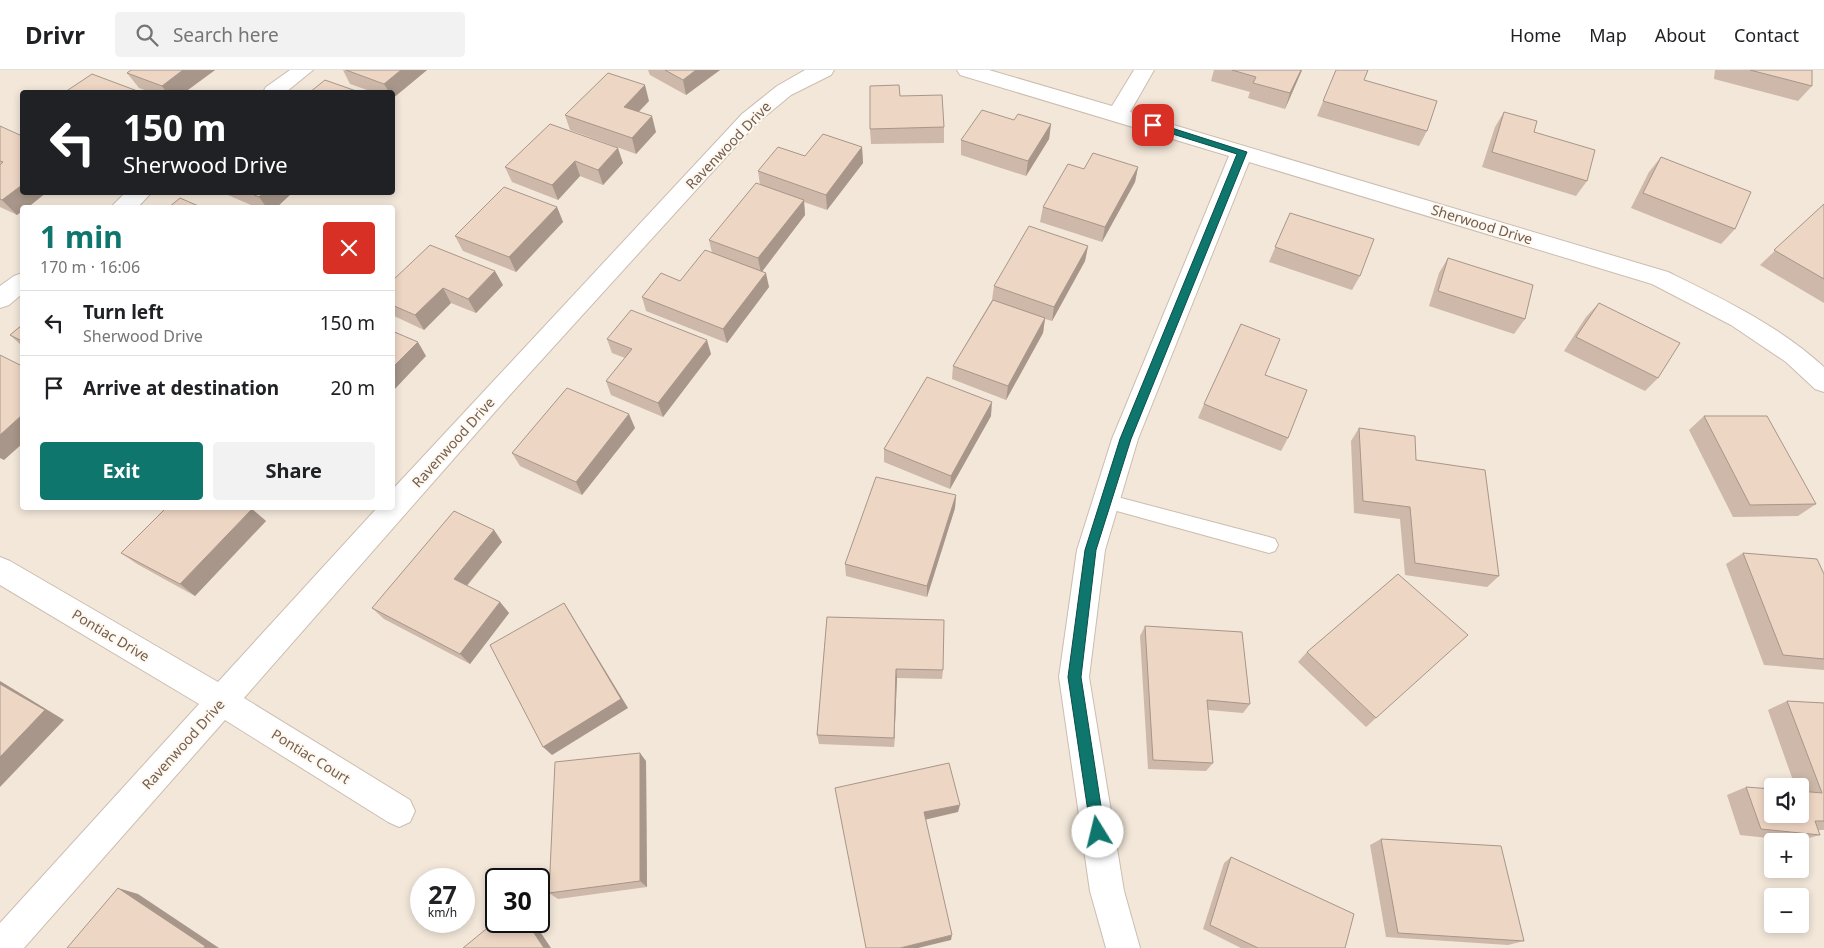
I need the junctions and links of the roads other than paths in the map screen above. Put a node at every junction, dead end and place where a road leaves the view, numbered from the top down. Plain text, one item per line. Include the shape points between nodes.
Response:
1 (303, 70) edge
2 (824, 70) edge
3 (967, 70) edge
4 (1144, 70) edge
5 (276, 90) edge
6 (1118, 114) junction
7 (1242, 152) junction
8 (137, 195) edge
9 (125, 205) edge
10 (20, 284) edge
11 (0, 299) edge
12 (1824, 382) edge
13 (1106, 501) junction
14 (395, 506) edge
15 (392, 510) edge
16 (1269, 545) dead end
17 (0, 570) edge
18 (222, 701) junction
19 (399, 811) dead end
20 (1, 948) edge
21 (1123, 948) edge

1 - 5 street
2 - 14 street, Ravenwood Drive via 779,94 749,119
3 - 6 street
4 - 6 street
6 - 7 street, Sherwood Drive
7 - 12 street, Sherwood Drive via 1660,278 1740,318 1795,355
7 - 13 street via 1125,439
8 - 9 street
10 - 11 street
13 - 16 lane
13 - 21 street via 1091,550 1074,677 1107,891
15 - 18 street, Ravenwood Drive
17 - 18 street, Pontiac Drive
18 - 19 street, Pontiac Court
18 - 20 street, Ravenwood Drive

